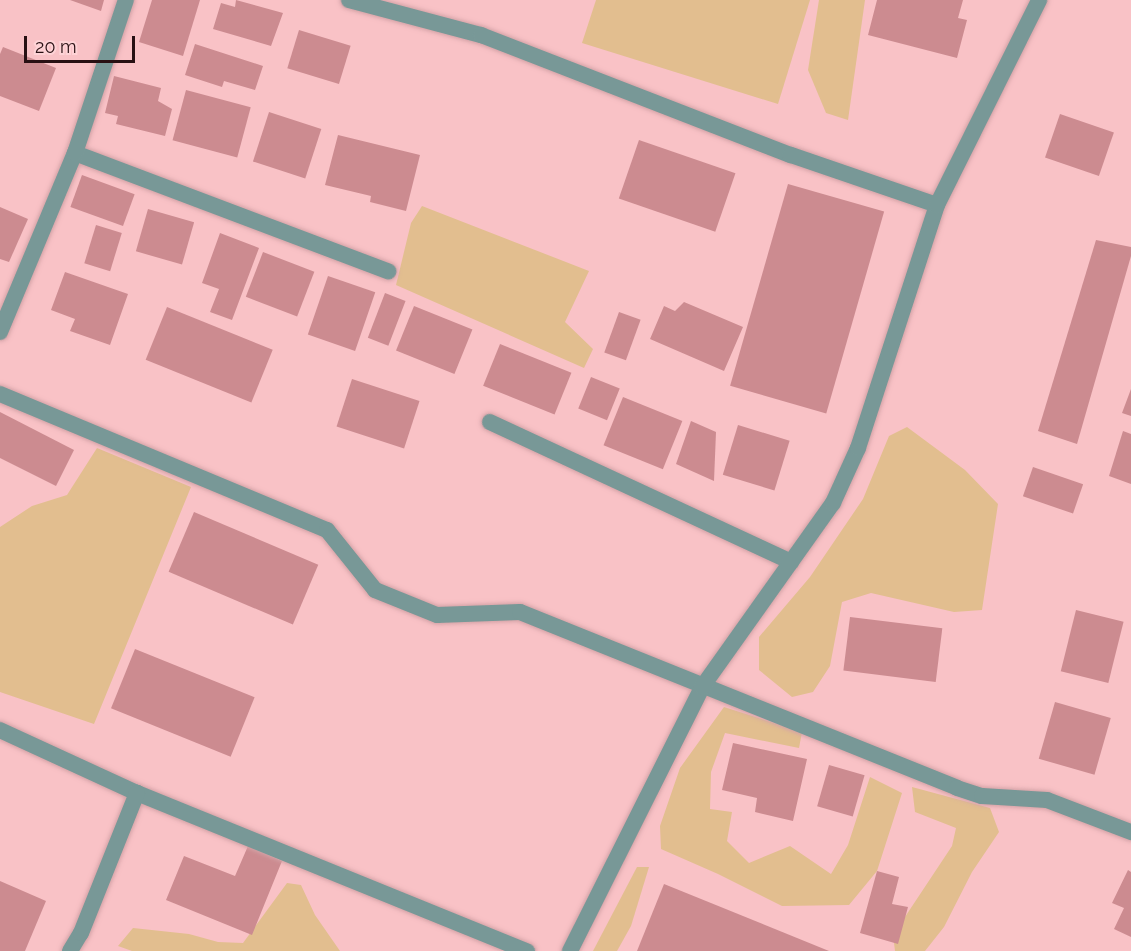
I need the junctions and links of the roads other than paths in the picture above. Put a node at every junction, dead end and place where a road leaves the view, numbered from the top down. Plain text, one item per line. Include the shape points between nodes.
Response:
1 (126, 0) edge
2 (349, 0) edge
3 (1039, 0) edge
4 (75, 153) junction
5 (937, 205) junction
6 (388, 271) dead end
7 (0, 332) edge
8 (0, 394) edge
9 (490, 422) dead end
10 (791, 562) junction
11 (702, 687) junction
12 (0, 730) edge
13 (137, 793) junction
14 (1131, 832) edge
15 (70, 951) edge
16 (527, 951) edge
17 (570, 951) edge

1 - 4 street
2 - 5 street via 481,35 790,155
3 - 5 street
4 - 6 street
4 - 7 street
5 - 10 street via 858,448 833,503
8 - 11 street via 327,530 375,590 437,615 520,612
9 - 10 street
10 - 11 street
11 - 14 street via 957,788 982,796 1047,800
11 - 17 street
12 - 13 street
13 - 15 street via 81,933
13 - 16 street

